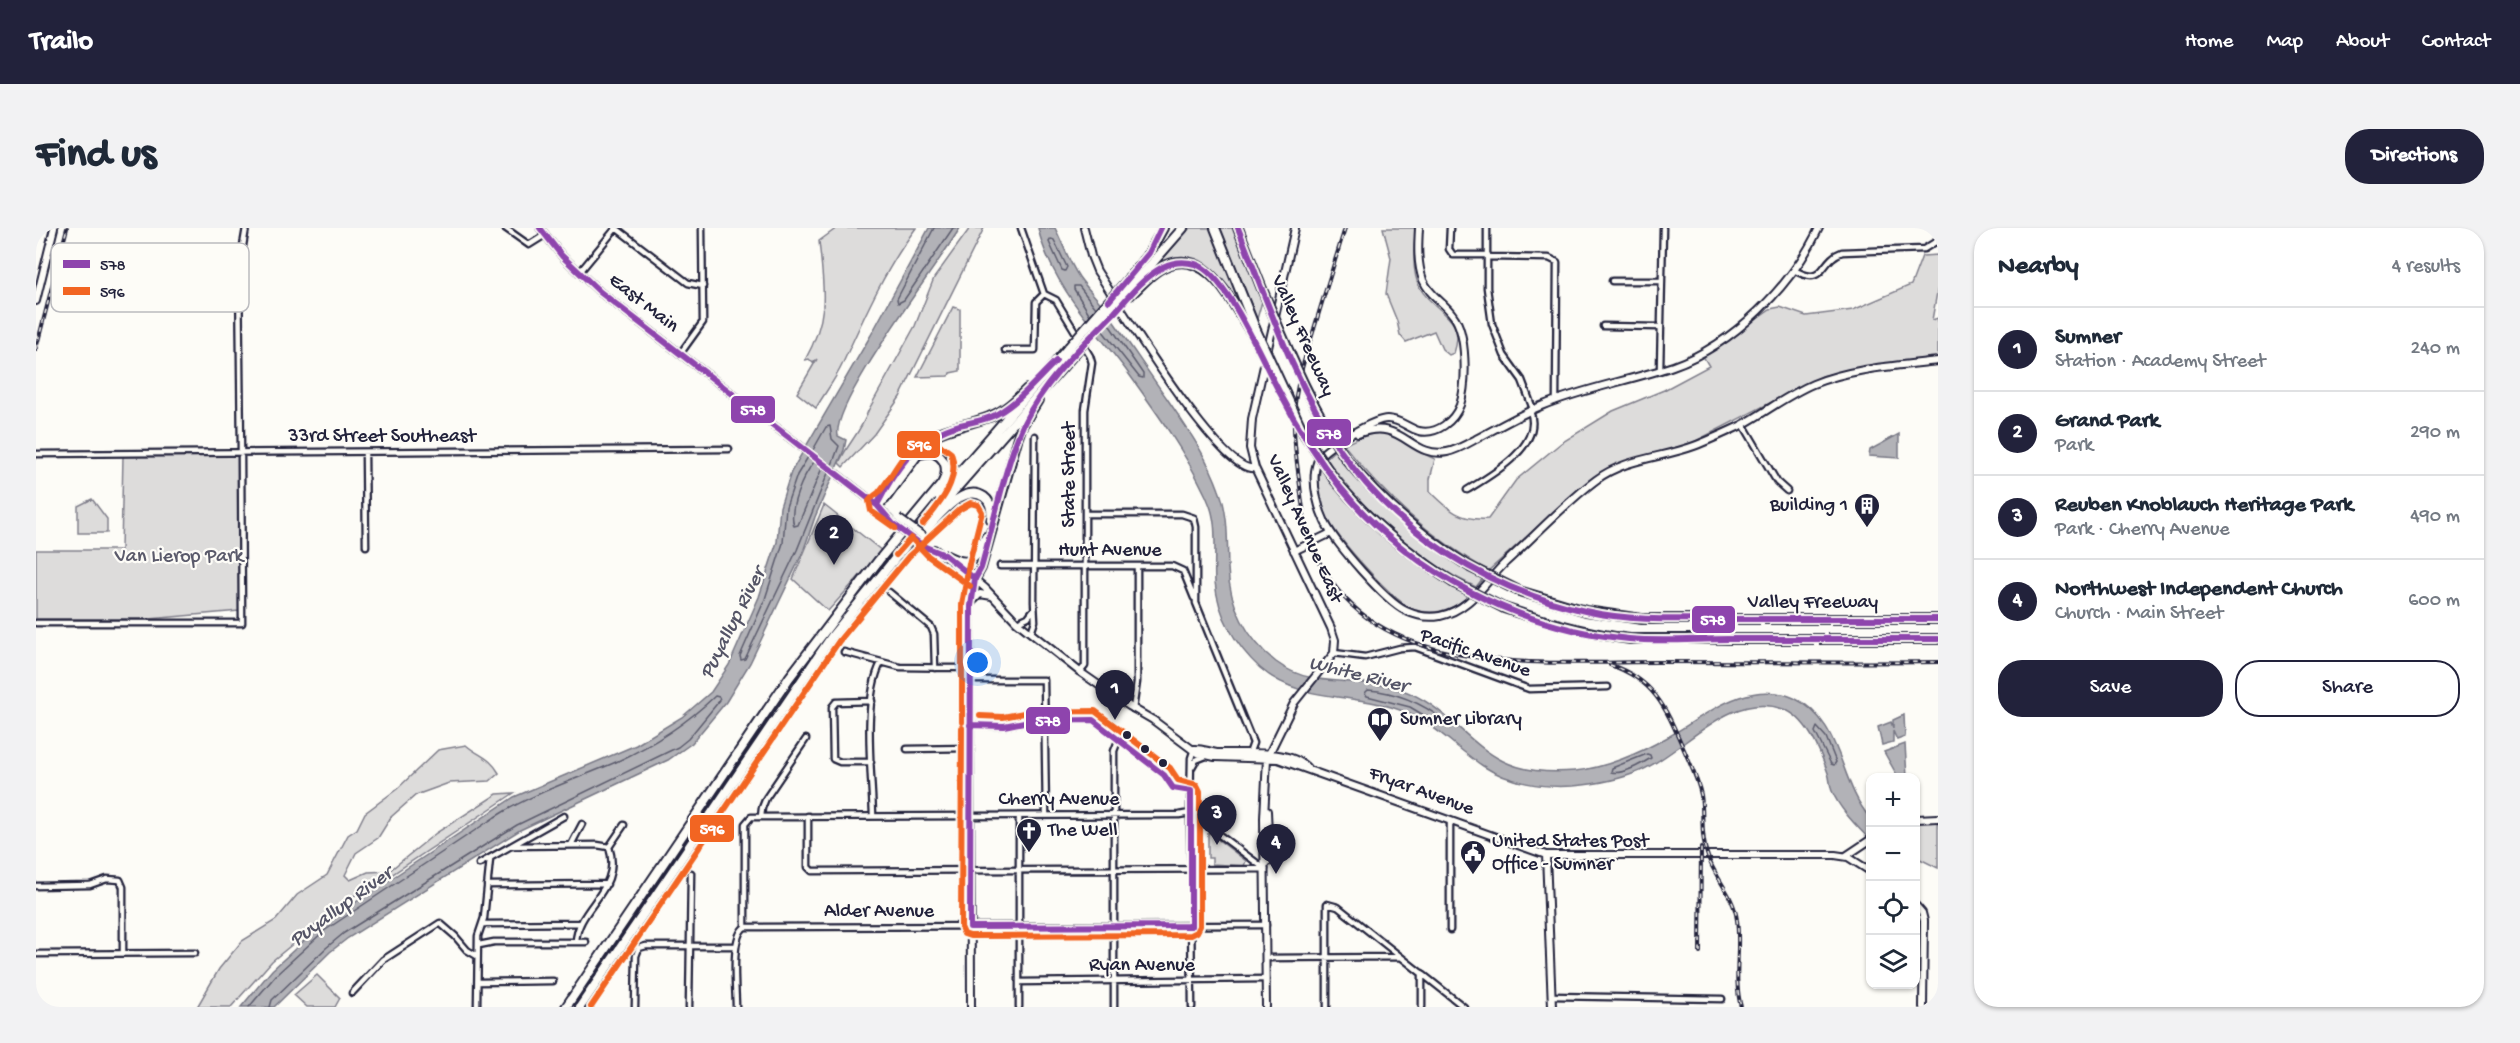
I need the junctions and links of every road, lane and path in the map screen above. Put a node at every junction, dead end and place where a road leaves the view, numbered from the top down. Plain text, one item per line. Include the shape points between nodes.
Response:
1 (54, 228) edge
2 (246, 228) edge
3 (505, 228) edge
4 (540, 228) edge
5 (616, 228) edge
6 (702, 228) edge
7 (1021, 228) edge
8 (1084, 228) edge
9 (1183, 228) edge
10 (1215, 228) edge
11 (1238, 228) edge
12 (1295, 228) edge
13 (1419, 228) edge
14 (1450, 228) edge
15 (1487, 228) edge
16 (1663, 228) edge
17 (1810, 228) edge
18 (1161, 231) edge
19 (1818, 231) edge
20 (545, 235) junction
21 (1937, 241) edge
22 (243, 243) edge
23 (1488, 256) junction
24 (1794, 270) junction
25 (579, 273) junction
26 (1661, 280) junction
27 (1612, 281) dead end
28 (703, 286) junction
29 (1128, 290) junction
30 (1044, 294) junction
31 (36, 301) edge
32 (239, 312) edge
33 (1603, 326) dead end
34 (1660, 327) junction
35 (1254, 332) junction
36 (1005, 350) dead end
37 (1072, 350) junction
38 (680, 354) junction
39 (1063, 354) junction
40 (1938, 361) edge
41 (1062, 368) junction
42 (1660, 370) junction
43 (1556, 400) junction
44 (1532, 410) junction
45 (1743, 424) junction
46 (1035, 436) dead end
47 (1347, 438) junction
48 (729, 449) dead end
49 (365, 452) junction
50 (36, 454) edge
51 (241, 455) junction
52 (1255, 468) junction
53 (1467, 490) dead end
54 (1787, 491) dead end
55 (880, 508) junction
56 (1086, 514) junction
57 (1331, 533) junction
58 (986, 537) junction
59 (366, 546) dead end
60 (934, 549) junction
61 (902, 550) junction
62 (1294, 551) junction
63 (945, 555) junction
64 (1000, 566) dead end
65 (1034, 566) junction
66 (1085, 566) junction
67 (1137, 566) junction
68 (872, 570) junction
69 (975, 579) junction
70 (889, 592) dead end
71 (993, 596) junction
72 (1196, 603) junction
73 (971, 606) junction
74 (1034, 609) junction
75 (1938, 619) edge
76 (1017, 622) junction
77 (36, 623) edge
78 (1031, 633) junction
79 (1938, 639) edge
80 (844, 652) dead end
81 (1334, 653) junction
82 (882, 663) junction
83 (935, 668) junction
84 (970, 668) junction
85 (1080, 672) junction
86 (970, 680) junction
87 (1608, 687) dead end
88 (872, 701) junction
89 (1133, 709) junction
90 (1045, 721) junction
91 (970, 725) junction
92 (1119, 738) dead end
93 (806, 739) dead end
94 (1253, 743) junction
95 (907, 748) dead end
96 (970, 748) junction
97 (1194, 749) junction
98 (1249, 753) junction
99 (1206, 756) junction
100 (1263, 756) junction
101 (871, 762) junction
102 (1191, 769) junction
103 (1190, 813) junction
104 (1046, 815) junction
105 (1113, 815) junction
106 (564, 816) dead end
107 (808, 816) junction
108 (873, 816) junction
109 (970, 816) junction
110 (1019, 816) junction
111 (761, 817) junction
112 (1938, 818) edge
113 (1920, 819) edge
114 (1450, 821) junction
115 (582, 824) dead end
116 (624, 825) dead end
117 (1866, 842) edge
118 (570, 844) junction
119 (511, 846) junction
120 (609, 847) junction
121 (1546, 855) junction
122 (1846, 856) junction
123 (490, 859) junction
124 (479, 864) dead end
125 (1866, 868) edge
126 (1113, 870) junction
127 (1191, 870) junction
128 (1266, 870) junction
129 (970, 871) junction
130 (1019, 871) junction
131 (691, 873) dead end
132 (607, 884) junction
133 (487, 885) junction
134 (36, 886) edge
135 (1920, 911) edge
136 (581, 923) junction
137 (482, 924) junction
138 (1266, 925) junction
139 (1191, 926) junction
140 (745, 927) junction
141 (970, 927) junction
142 (1019, 927) junction
143 (1114, 927) junction
144 (1450, 930) dead end
145 (576, 942) junction
146 (586, 942) dead end
147 (479, 945) junction
148 (690, 946) junction
149 (736, 946) junction
150 (123, 953) junction
151 (195, 953) dead end
152 (36, 954) edge
153 (477, 956) junction
154 (1401, 957) junction
155 (1266, 958) junction
156 (1327, 958) junction
157 (1422, 973) junction
158 (1266, 979) junction
159 (553, 981) dead end
160 (1114, 981) junction
161 (1191, 981) junction
162 (478, 982) junction
163 (1019, 982) junction
164 (352, 993) dead end
165 (1552, 996) junction
166 (1722, 999) dead end
167 (477, 1007) edge
168 (566, 1007) edge
169 (580, 1007) edge
170 (635, 1007) edge
171 (689, 1007) edge
172 (736, 1007) edge
173 (971, 1007) edge
174 (1019, 1007) edge
175 (1114, 1007) edge
176 (1192, 1007) edge
177 (1266, 1007) edge
178 (1326, 1007) edge
179 (1422, 1007) edge
180 (1464, 1007) edge
181 (1552, 1007) edge
182 (1923, 1007) edge

1 - 31 street
2 - 22 street
3 - 20 street via 529,244
4 - 20 street, East Main
5 - 25 street
5 - 28 street via 688,283
6 - 28 street
7 - 30 street
8 - 52 street via 1097,271 1198,423 1246,468
9 - 29 highway
10 - 35 highway, Valley Freeway
11 - 75 highway, Valley Freeway, bridge via 1307,393 1346,459 1415,530 1470,567 1519,591 1586,611 1642,618
12 - 52 street, Valley Avenue East via 1252,419 1250,448
13 - 47 street via 1418,255 1423,279 1455,316 1462,334 1460,405 1452,419 1438,429 1419,431 1398,421 1382,420
14 - 23 street via 1452,254
15 - 23 street
16 - 26 street
17 - 19 street
18 - 29 highway
19 - 24 street
20 - 25 street, East Main
21 - 24 street via 1924,249 1842,252 1820,274 1812,276
23 - 43 street via 1556,261
23 - 44 street via 1487,299 1492,324 1504,355 1522,380
24 - 42 street via 1737,329 1698,354
25 - 38 street, East Main
26 - 27 street
26 - 34 street
28 - 38 street via 703,324
29 - 35 highway via 1166,265 1199,265 1218,281
29 - 37 highway, bridge
29 - 37 highway, bridge via 1100,325
30 - 36 street via 1035,307 1035,350
30 - 56 street, State Street via 1056,300 1091,359 1085,410
32 - 51 street
33 - 34 street
34 - 42 street
35 - 79 highway, Valley Freeway, bridge via 1279,392 1304,434 1334,479 1369,519 1427,566 1504,608 1586,632 1630,639
37 - 39 highway
37 - 41 highway
38 - 55 street, East Main
39 - 55 highway via 997,414 937,432 920,444 907,458
39 - 68 highway
40 - 45 street via 1833,377 1789,396
41 - 61 highway
41 - 69 highway via 1022,426
42 - 43 street
43 - 44 street
44 - 47 street via 1446,452 1428,452 1382,429
44 - 53 street via 1530,432 1513,459
45 - 54 street via 1777,482
45 - 57 street via 1695,446 1633,462 1598,478 1466,605 1442,616 1424,617 1399,607
46 - 65 street
47 - 57 street via 1323,453 1315,468 1316,493
48 - 49 street, 33rd Street Southeast
49 - 51 street, 33rd Street Southeast
49 - 59 street
50 - 51 street, 33rd Street Southeast
51 - 77 street via 242,623
52 - 62 street, Valley Avenue East
55 - 60 street, bridge via 931,542
55 - 60 street, bridge via 893,524 923,546
55 - 68 highway via 918,454 931,452 943,459 947,470 942,484
56 - 66 street, State Street
56 - 72 street via 1192,517 1196,527
57 - 62 street
58 - 61 highway via 992,516 990,506 984,497 969,494
58 - 63 highway via 977,556 970,561
58 - 69 highway
60 - 63 street
61 - 169 highway via 794,689
62 - 81 street, Valley Avenue East via 1334,634
63 - 69 street
64 - 65 street, Hunt Avenue
65 - 66 street, Hunt Avenue
65 - 74 street
66 - 67 street, Hunt Avenue
66 - 85 street, State Street via 1084,666
67 - 72 street, Hunt Avenue via 1180,569
67 - 89 street via 1137,682
68 - 168 highway via 753,729
69 - 71 street
69 - 73 street
70 - 83 street via 931,627
71 - 73 street via 979,595
71 - 76 street
72 - 94 street
73 - 84 street
74 - 76 street
74 - 78 street
76 - 78 street
78 - 85 street
80 - 82 street
81 - 87 street, Pacific Avenue via 1365,657 1415,647 1529,689
81 - 100 street via 1294,703
82 - 83 street
82 - 88 street
83 - 84 street
84 - 86 street
85 - 89 street
86 - 90 street via 1044,680
86 - 91 street
88 - 101 street
88 - 101 street via 838,702 832,707 833,759
89 - 97 street
90 - 91 street
90 - 104 street
91 - 96 street
92 - 105 street via 1114,751
93 - 111 street via 766,798
94 - 98 street
94 - 100 street
95 - 96 street
96 - 109 street
97 - 98 street
97 - 99 street
97 - 102 street
98 - 100 street
99 - 100 street
99 - 102 street via 1196,760
100 - 114 street, Fryar Avenue via 1307,768
100 - 128 street
101 - 108 street
102 - 103 street
103 - 105 street, Cherry Avenue
103 - 127 street
103 - 128 street
104 - 105 street, Cherry Avenue
104 - 110 street, Cherry Avenue
105 - 126 street
106 - 119 street
107 - 108 street, Cherry Avenue
107 - 111 street, Cherry Avenue
107 - 129 street via 809,870
108 - 109 street, Cherry Avenue
109 - 110 street, Cherry Avenue
109 - 129 street
110 - 130 street
111 - 140 street via 750,817 745,824
112 - 113 street
114 - 121 street, Fryar Avenue
114 - 144 street
115 - 118 street
116 - 120 street
117 - 122 street
118 - 119 street
118 - 120 street
119 - 123 street
120 - 132 street via 611,873
121 - 122 street, Fryar Avenue
121 - 165 street
122 - 125 street
123 - 124 street
123 - 133 street
126 - 127 street
126 - 130 street
126 - 143 street
127 - 128 street
127 - 139 street
128 - 138 street
129 - 130 street
129 - 141 street
130 - 142 street
131 - 148 street
132 - 133 street
132 - 136 street
133 - 137 street
134 - 150 street via 121,881
135 - 182 street via 1924,921
136 - 137 street
136 - 145 street
137 - 147 street
138 - 139 street, Alder Avenue
138 - 155 street
139 - 143 street, Alder Avenue
139 - 161 street
140 - 141 street, Alder Avenue
140 - 149 street via 737,934
141 - 142 street, Alder Avenue
141 - 173 street
142 - 143 street, Alder Avenue
142 - 163 street
143 - 160 street
145 - 146 street
145 - 147 street
147 - 153 street
148 - 149 street
148 - 170 street via 639,948
148 - 171 street
149 - 172 street
150 - 151 street
150 - 152 street
153 - 162 street
153 - 164 street via 440,923 383,960
154 - 156 street
154 - 156 street via 1338,907 1327,904
154 - 157 street
155 - 156 street
155 - 158 street
156 - 178 street
157 - 179 street
157 - 180 street
158 - 161 street, Ryan Avenue
158 - 177 street
159 - 162 street
160 - 161 street, Ryan Avenue
160 - 163 street, Ryan Avenue
160 - 175 street
161 - 176 street
162 - 167 street
163 - 174 street
165 - 166 street
165 - 181 street

